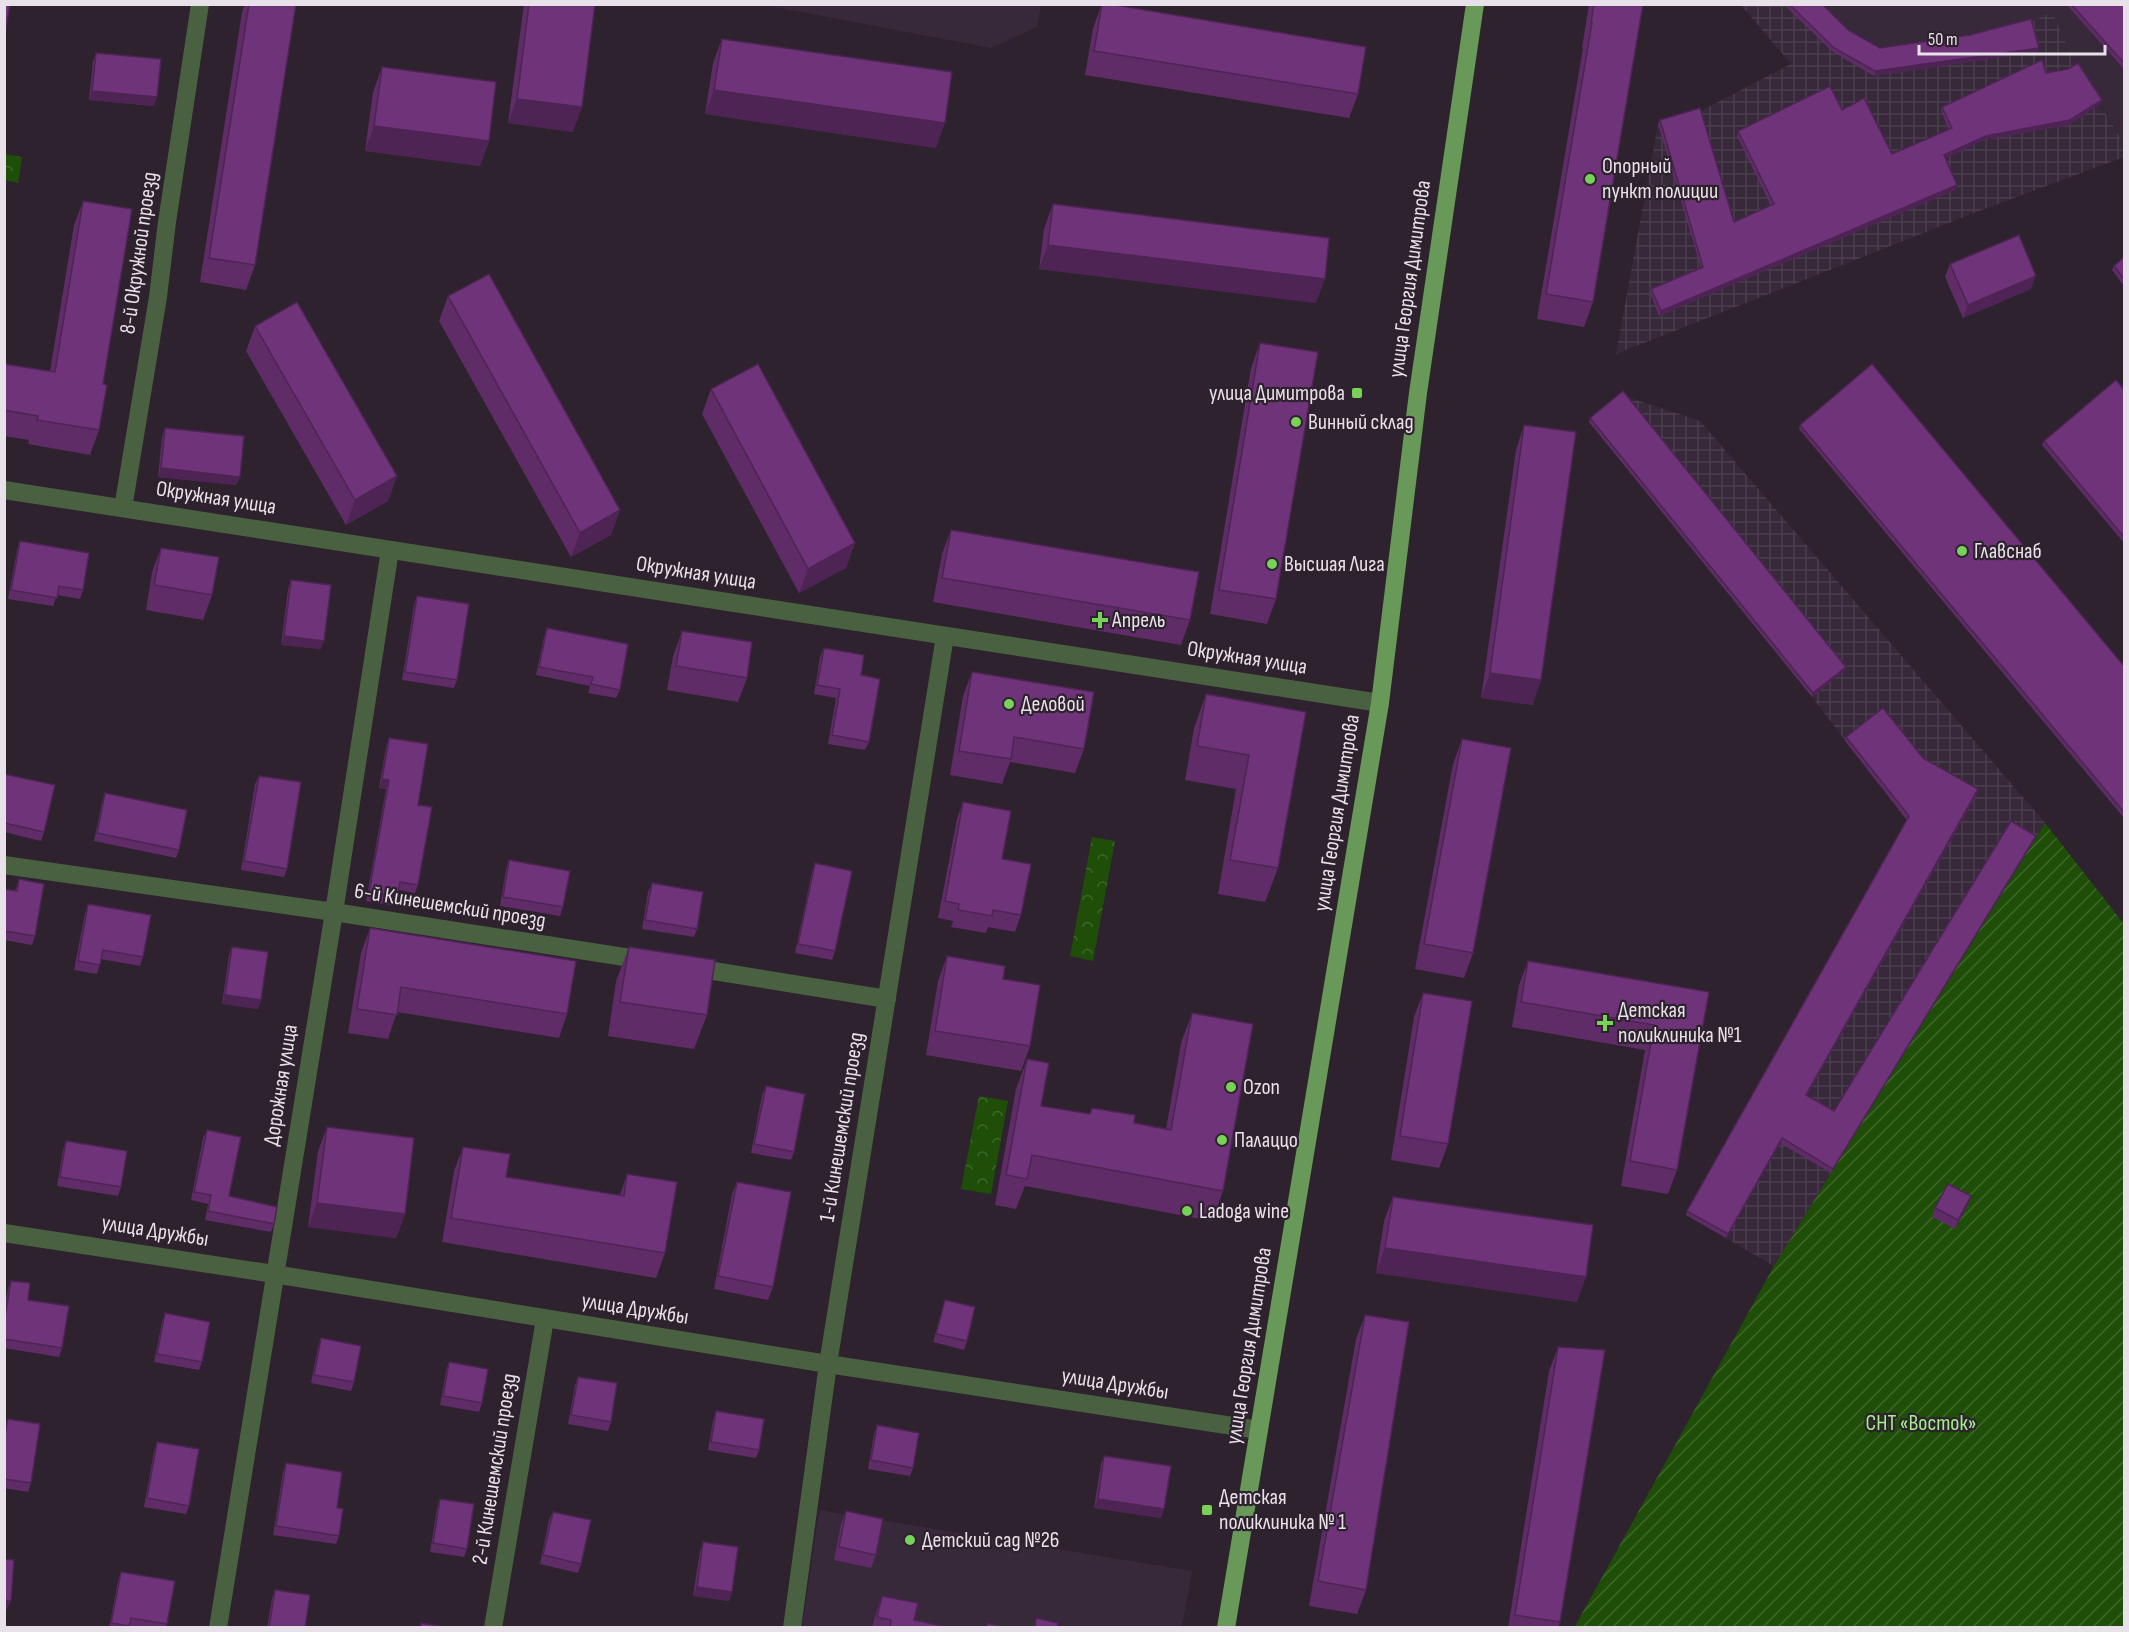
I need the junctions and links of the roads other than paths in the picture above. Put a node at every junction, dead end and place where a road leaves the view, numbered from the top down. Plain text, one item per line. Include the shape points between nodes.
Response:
1 (200, 4) edge
2 (1475, 4) edge
3 (4, 490) edge
4 (123, 508) junction
5 (390, 550) junction
6 (945, 636) junction
7 (1380, 703) junction
8 (4, 866) edge
9 (334, 912) junction
10 (887, 999) junction
11 (4, 1233) edge
12 (274, 1274) junction
13 (545, 1319) junction
14 (828, 1364) junction
15 (1259, 1430) junction
16 (218, 1628) edge
17 (494, 1628) edge
18 (792, 1628) edge
19 (1226, 1628) edge

1 - 4 street, 8-й Окружной проезд
2 - 7 main road, улица Георгия Димитрова via 1418,393
3 - 4 street, Окружная улица
4 - 5 street, Окружная улица
5 - 6 street, Окружная улица
5 - 9 street, Дорожная улица
6 - 7 street, Окружная улица
6 - 10 street, 1-й Кинешемский проезд
7 - 15 main road, улица Георгия Димитрова
8 - 9 street, 6-й Кинешемский проезд
9 - 10 street, 6-й Кинешемский проезд
9 - 12 street, Дорожная улица
10 - 14 street, 1-й Кинешемский проезд
11 - 12 street, улица Дружбы
12 - 13 street, улица Дружбы
12 - 16 street, Дорожная улица
13 - 14 street, улица Дружбы
13 - 17 street, 2-й Кинешемский проезд
14 - 15 street, улица Дружбы
14 - 18 street, 1-й Кинешемский проезд
15 - 19 main road, улица Георгия Димитрова

